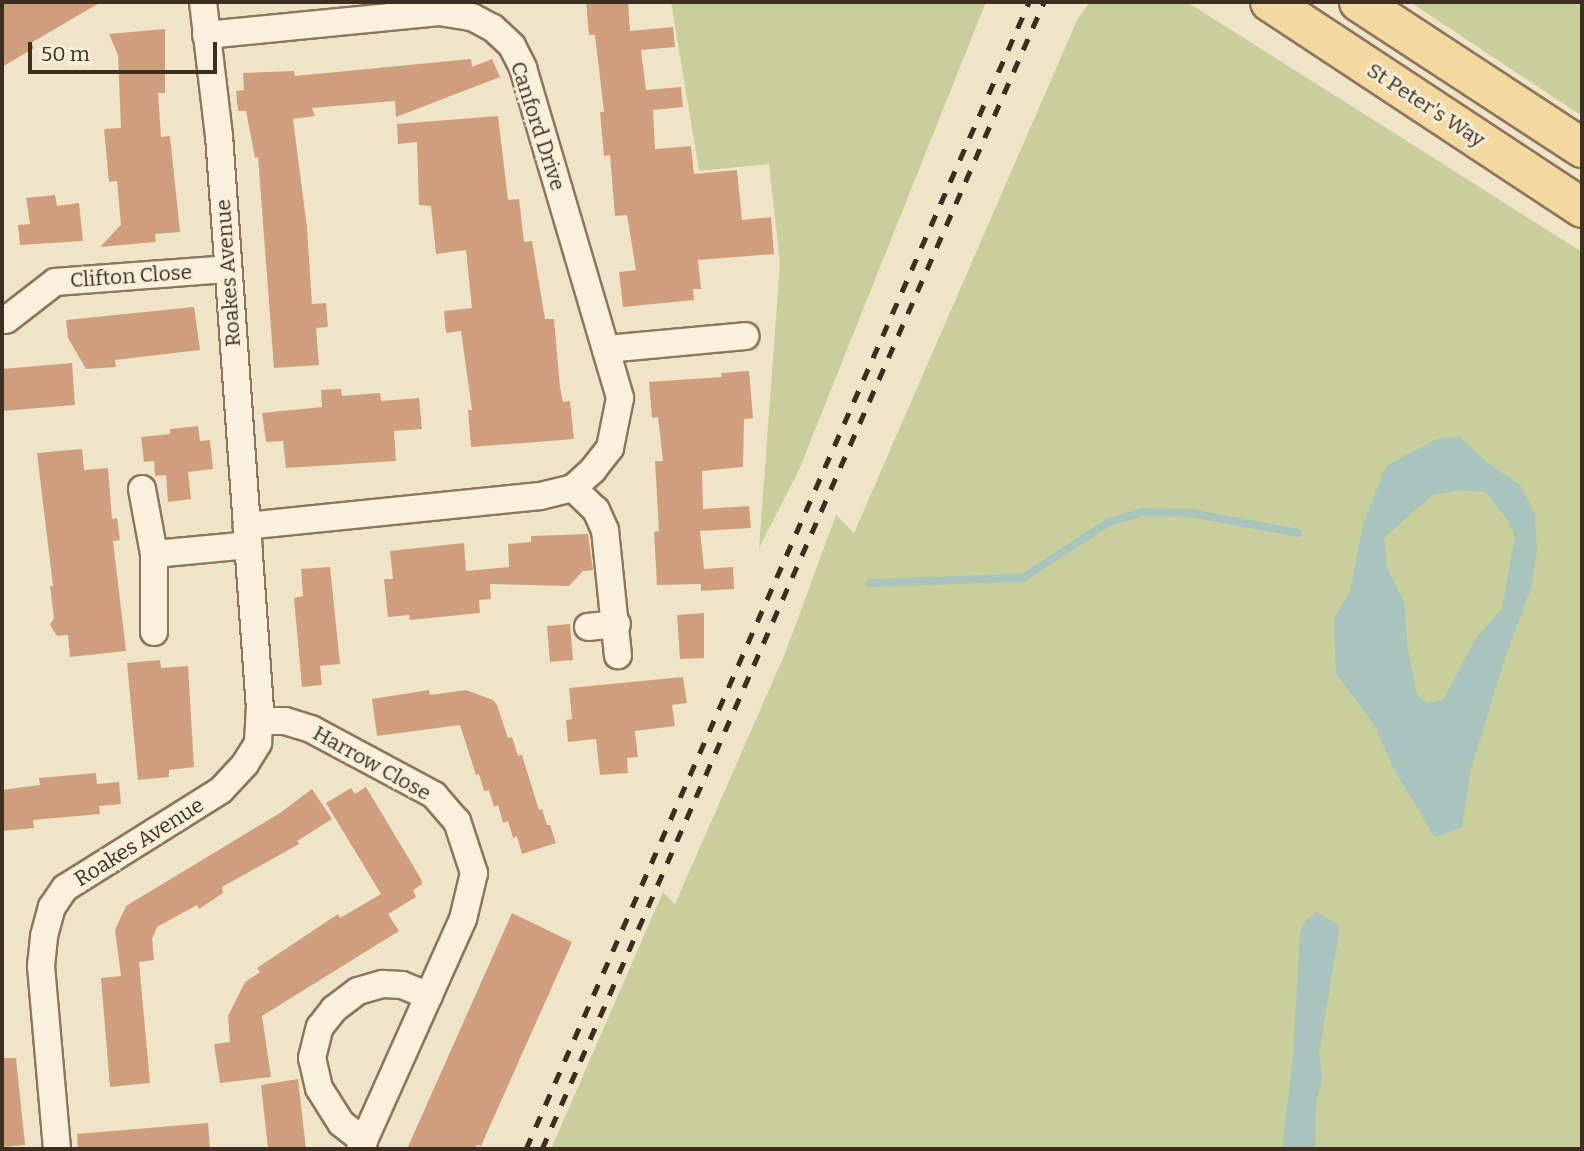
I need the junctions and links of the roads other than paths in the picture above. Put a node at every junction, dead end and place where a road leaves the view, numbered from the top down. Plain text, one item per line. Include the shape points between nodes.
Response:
1 (203, 2) edge
2 (1270, 2) edge
3 (1359, 2) edge
4 (206, 35) junction
5 (1582, 148) edge
6 (1582, 208) edge
7 (227, 269) junction
8 (6, 320) dead end
9 (745, 336) dead end
10 (606, 349) junction
11 (573, 488) junction
12 (142, 489) dead end
13 (248, 536) junction
14 (155, 554) junction
15 (617, 624) junction
16 (588, 627) dead end
17 (154, 632) dead end
18 (618, 655) dead end
19 (260, 720) junction
20 (429, 996) junction
21 (362, 1145) edge
22 (57, 1149) edge

1 - 4 street, Roakes Avenue
2 - 6 main road, St Peter's Way
3 - 5 main road
4 - 7 street, Roakes Avenue via 219,136
4 - 10 street, Canford Drive via 439,12 472,17 493,27 512,46 523,68
7 - 8 street, Clifton Close via 55,282
7 - 13 street, Roakes Avenue
9 - 10 street via 714,328
10 - 11 street, Canford Drive via 620,398 616,428 611,448
11 - 13 street
11 - 15 street via 596,510 605,530
12 - 14 street
13 - 14 street
13 - 19 street, Roakes Avenue
14 - 17 street
15 - 16 street
15 - 18 street
19 - 20 street, Harrow Close via 311,729 434,795 457,821 474,877 463,919
19 - 22 street, Roakes Avenue via 258,743 221,790 65,888 52,906 41,966
20 - 21 street, Harrow Close
20 - 21 street, Harrow Close via 402,985 383,984 358,991 320,1027 312,1058 319,1088 341,1123

